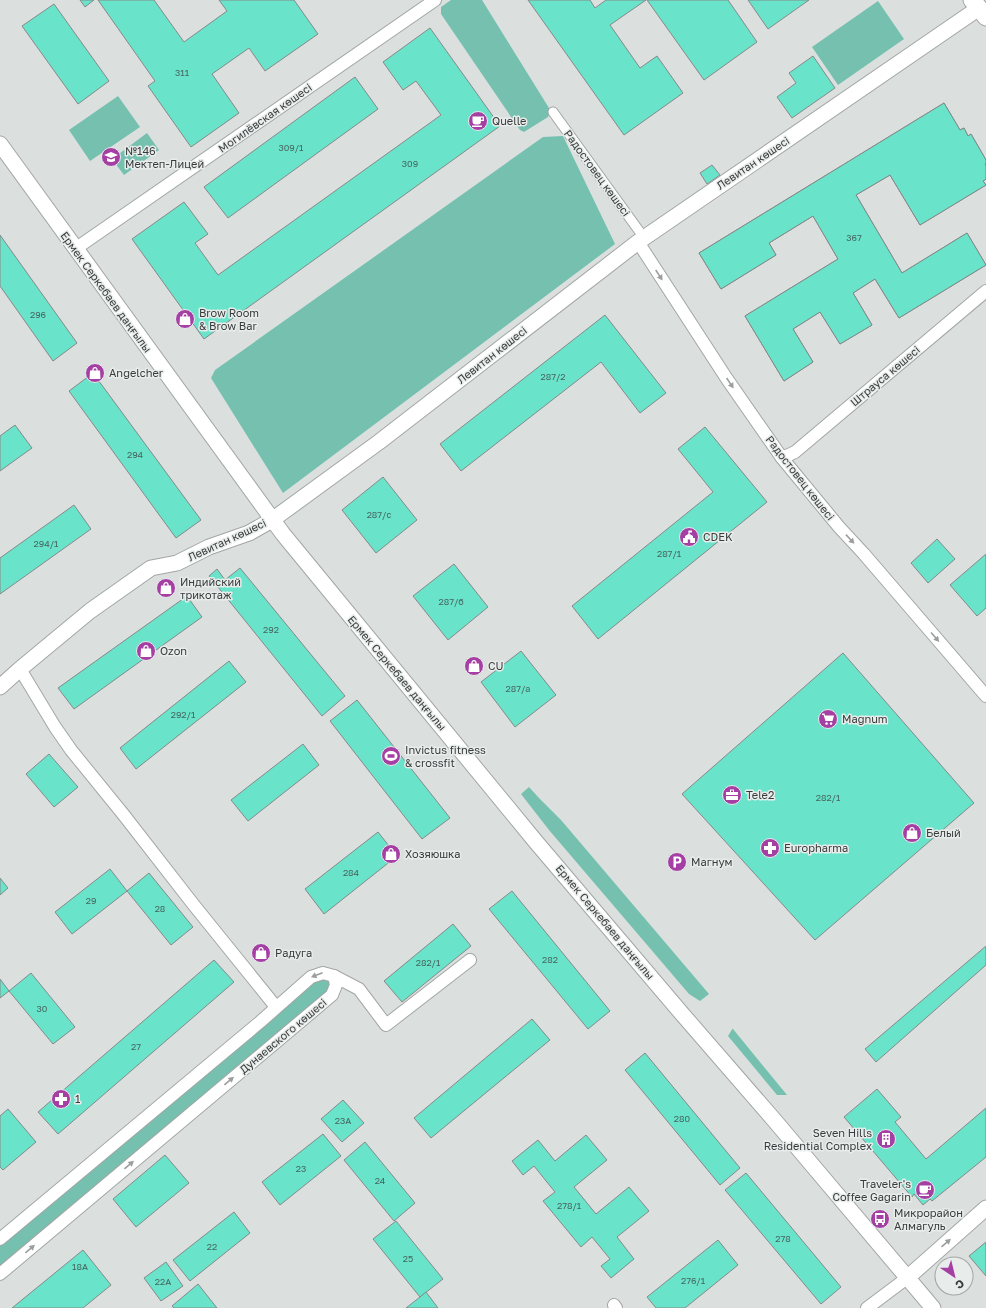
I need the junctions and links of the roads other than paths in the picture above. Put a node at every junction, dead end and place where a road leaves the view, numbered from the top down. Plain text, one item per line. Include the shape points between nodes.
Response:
1 (435, 0) edge
2 (981, 6) edge
3 (553, 112) dead end
4 (0, 144) edge
5 (640, 238) junction
6 (75, 249) junction
7 (986, 292) edge
8 (782, 458) junction
9 (272, 520) junction
10 (20, 669) junction
11 (0, 688) edge
12 (986, 696) edge
13 (470, 960) dead end
14 (334, 976) junction
15 (276, 1008) junction
16 (986, 1208) edge
17 (0, 1239) edge
18 (0, 1274) edge
19 (907, 1278) junction
20 (867, 1308) edge
21 (933, 1308) edge

1 - 6 street, Могилёвская көшесі
2 - 5 street, Левитан көшесі
3 - 5 street, Радостовец көшесі
4 - 6 street, Ермек Серкебаев даңғылы
5 -> 8 street, Радостовец көшесі via 727,379
5 - 9 street, Левитан көшесі via 385,437
6 - 9 street, Ермек Серкебаев даңғылы
7 - 8 street, Штрауса көшесі via 795,452
8 -> 12 street, Радостовец көшесі
9 - 10 street, Левитан көшесі via 249,533 209,547 177,563 152,568 90,611
9 - 19 street, Ермек Серкебаев даңғылы via 536,842
10 - 11 street, Левитан көшесі
10 - 15 street via 71,750
13 - 14 street via 386,1025 359,989
14 -> 15 street via 323,973 311,977
18 -> 14 street, Дунаевского көшесі via 332,995 336,985
15 - 17 street
19 -> 16 street
19 - 20 street
19 - 21 street, Ермек Серкебаев даңғылы

